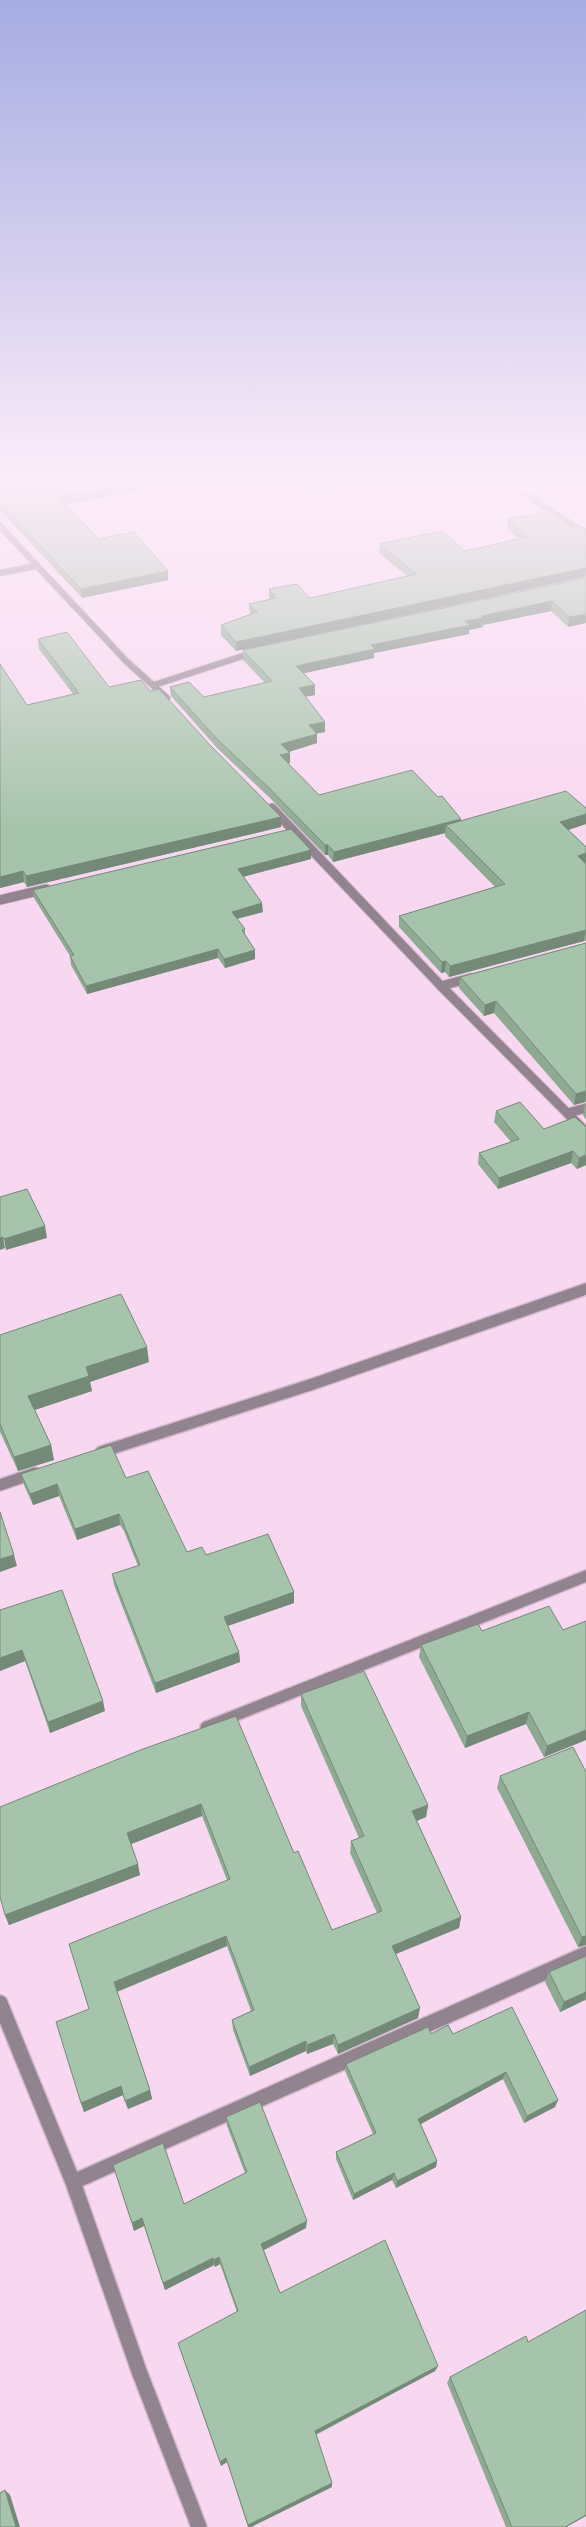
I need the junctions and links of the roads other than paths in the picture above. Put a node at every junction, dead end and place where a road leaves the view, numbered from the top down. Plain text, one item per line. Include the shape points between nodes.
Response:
1 (64, 596) edge
2 (260, 651) edge
3 (154, 684) junction
4 (174, 707) edge
5 (262, 799) edge
6 (293, 831) junction
7 (283, 833) edge
8 (53, 887) edge
9 (0, 900) edge
10 (477, 976) edge
11 (441, 986) junction
12 (586, 1108) edge
13 (568, 1113) junction
14 (586, 1132) edge
15 (586, 1289) edge
16 (85, 1457) edge
17 (48, 1470) edge
18 (0, 1485) edge
19 (586, 1576) edge
20 (192, 1733) edge
21 (586, 1954) edge
22 (0, 2003) edge
23 (73, 2182) junction
24 (199, 2527) edge

1 - 3 street via 126,661
2 - 3 street
3 - 4 street
5 - 6 street
6 - 7 street
6 - 11 street
8 - 9 street
10 - 11 street
11 - 13 street
12 - 13 street
13 - 14 street
15 - 16 street via 313,1384
17 - 18 street
19 - 20 street
21 - 23 street
22 - 23 street
23 - 24 street via 139,2371

